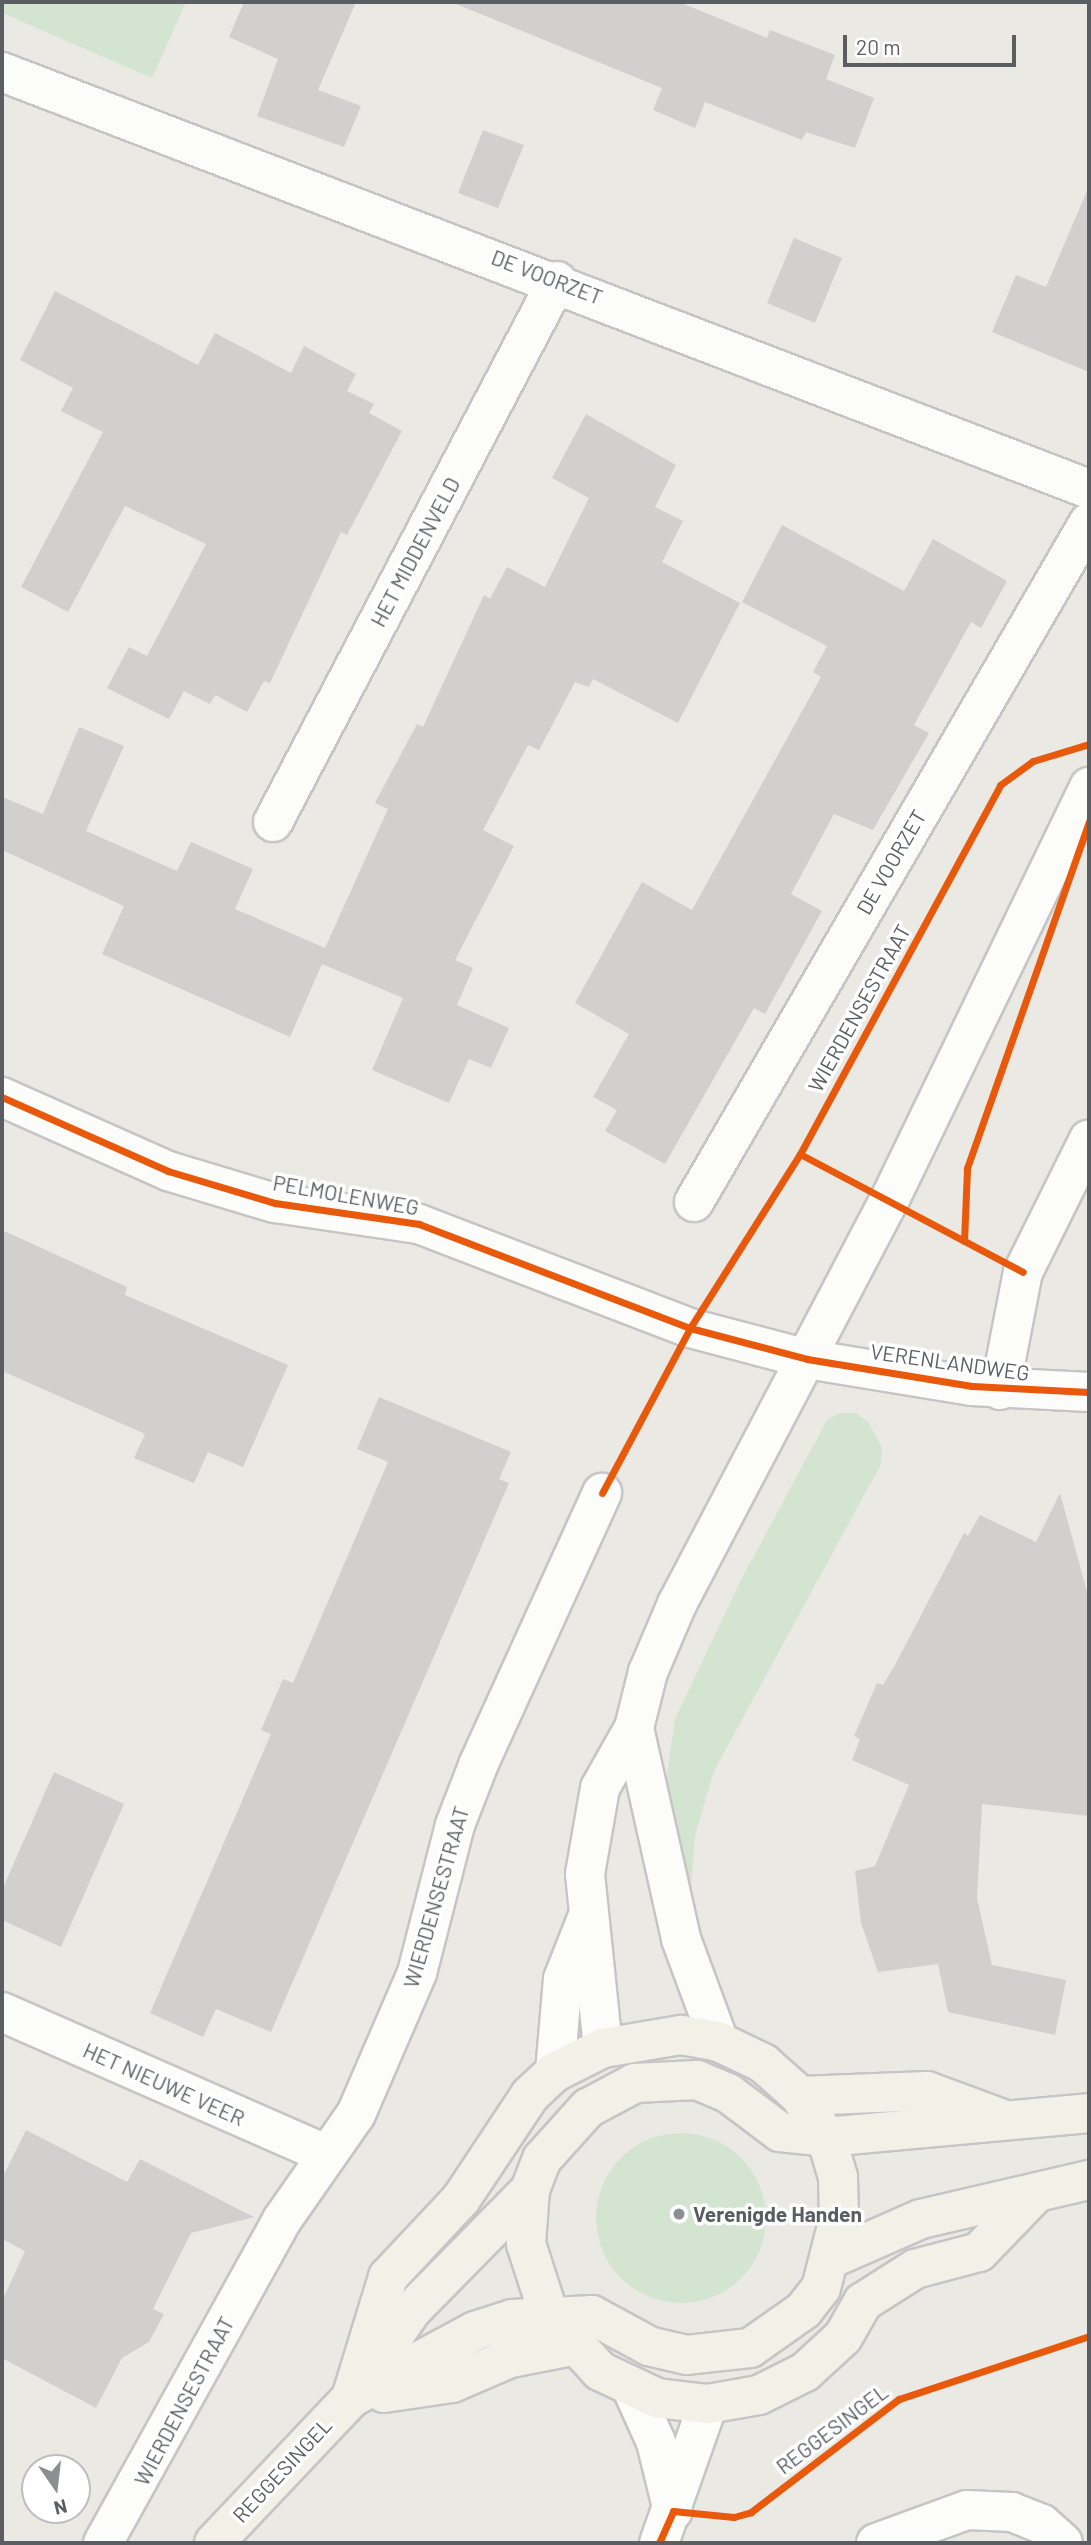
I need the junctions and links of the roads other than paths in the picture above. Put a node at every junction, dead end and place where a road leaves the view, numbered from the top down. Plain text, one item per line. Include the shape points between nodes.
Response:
1 (2, 72) edge
2 (557, 281) junction
3 (1089, 489) edge
4 (1089, 522) edge
5 (1089, 787) edge
6 (274, 822) dead end
7 (2, 1097) edge
8 (1089, 1139) edge
9 (694, 1202) dead end
10 (807, 1359) junction
11 (1000, 1390) junction
12 (1089, 1392) edge
13 (602, 1493) dead end
14 (634, 1728) junction
15 (589, 1913) junction
16 (2, 2012) edge
17 (719, 2042) junction
18 (603, 2048) junction
19 (555, 2071) junction
20 (603, 2096) junction
21 (800, 2096) junction
22 (1089, 2113) edge
23 (1008, 2121) junction
24 (826, 2137) junction
25 (327, 2155) junction
26 (1089, 2180) edge
27 (530, 2190) junction
28 (1036, 2193) junction
29 (832, 2258) junction
30 (549, 2315) junction
31 (572, 2346) junction
32 (723, 2354) junction
33 (632, 2389) junction
34 (351, 2398) junction
35 (708, 2404) junction
36 (666, 2527) edge
37 (103, 2543) edge
38 (214, 2543) edge
39 (876, 2543) edge
40 (1063, 2543) edge

1 - 2 street, DE VOORZET
2 - 3 street, DE VOORZET
2 - 6 street, HET MIDDENVELD
4 - 9 street, DE VOORZET
5 - 10 street
7 - 10 street, PELMOLENWEG via 168,1171 275,1203 419,1224 690,1328
8 - 11 street via 1023,1272
10 - 11 street, VERENLANDWEG
10 - 14 street via 677,1604 648,1672
11 - 12 street, VERENLANDWEG
13 - 25 street, WIERDENSESTRAAT via 455,1825 417,1973 356,2114
14 - 15 street via 600,1788 585,1874
14 - 17 street via 681,1939
15 - 18 street
15 - 19 street via 563,1979
16 - 25 street, HET NIEUWE VEER
17 - 18 main road, REGGESINGEL via 681,2035
17 - 21 main road, REGGESINGEL via 763,2063
18 - 19 main road, REGGESINGEL
18 - 20 main road
19 - 34 main road, REGGESINGEL via 530,2095 495,2153 388,2277
20 - 24 main road via 635,2082 696,2080 728,2093 780,2132
20 - 27 main road via 564,2128
21 - 23 main road via 927,2091
21 - 24 main road, REGGESINGEL
22 - 23 main road
23 - 24 main road
24 - 29 main road, REGGESINGEL via 838,2177
25 - 37 street, WIERDENSESTRAAT via 282,2220
26 - 28 main road
27 - 30 main road via 526,2244
27 - 34 main road, REGGESINGEL via 411,2311
28 - 29 main road via 921,2219
28 - 35 main road via 979,2252 915,2269 863,2301 844,2337 805,2372 759,2395
29 - 32 main road, REGGESINGEL via 821,2288 783,2329
30 - 31 main road
30 - 32 main road, REGGESINGEL via 592,2315 649,2346 687,2356
30 - 34 main road, REGGESINGEL via 475,2331
31 - 33 main road
31 - 34 main road via 510,2358 452,2383
32 - 35 main road
33 - 35 main road
33 - 36 street via 656,2442
34 - 38 main road, REGGESINGEL
35 - 36 street
39 - 40 street via 967,2510 1012,2512 1042,2524

